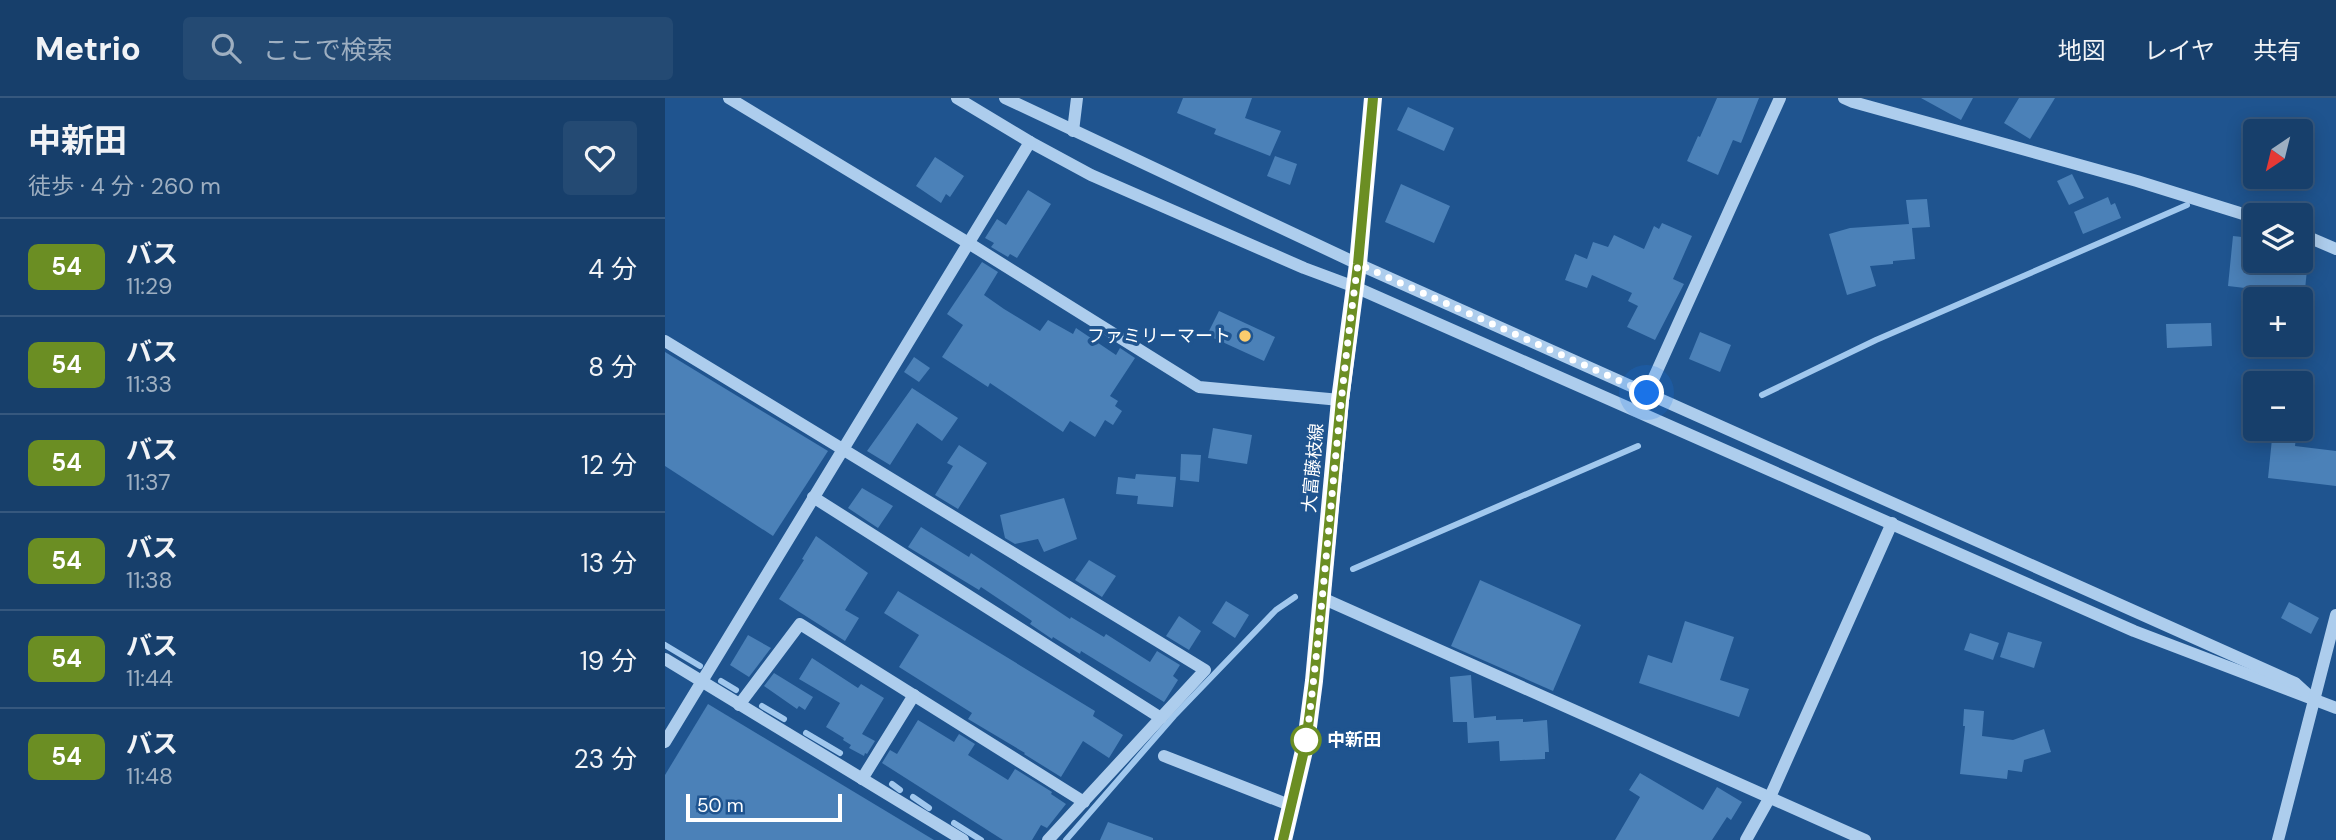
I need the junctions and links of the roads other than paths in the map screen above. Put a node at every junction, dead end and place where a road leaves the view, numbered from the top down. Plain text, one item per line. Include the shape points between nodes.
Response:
1 (729, 98) edge
2 (957, 98) edge
3 (1005, 98) edge
4 (1077, 98) edge
5 (1373, 98) edge
6 (1780, 98) edge
7 (1844, 98) edge
8 (1073, 131) junction
9 (1030, 142) junction
10 (2243, 214) edge
11 (2313, 239) edge
12 (970, 244) junction
13 (2336, 249) edge
14 (1358, 264) junction
15 (1355, 286) junction
16 (665, 341) edge
17 (1647, 393) junction
18 (1341, 400) junction
19 (842, 450) junction
20 (813, 497) junction
21 (1892, 523) junction
22 (1322, 598) junction
23 (2336, 615) edge
24 (665, 659) edge
25 (702, 682) junction
26 (913, 695) junction
27 (2315, 701) junction
28 (739, 705) junction
29 (2336, 708) edge
30 (1161, 718) junction
31 (665, 741) edge
32 (1164, 756) dead end
33 (863, 779) junction
34 (1770, 797) junction
35 (1084, 802) junction
36 (1292, 806) junction
37 (964, 840) edge
38 (1048, 840) edge
39 (1283, 840) edge
40 (1746, 840) edge
41 (1865, 840) edge
42 (2278, 840) edge

1 - 12 street
2 - 9 street
3 - 8 street
4 - 8 street
5 - 14 main road, 大富藤枝線
6 - 17 street
7 - 10 street
8 - 14 street
9 - 12 street
9 - 15 street via 1091,175
11 - 13 street
12 - 18 street via 1199,387
12 - 19 street
14 - 15 main road, 大富藤枝線
14 - 17 street
15 - 18 main road, 大富藤枝線
15 - 21 street
16 - 19 street
17 - 27 street via 2295,683
18 - 22 main road, 大富藤枝線
19 - 20 street
19 - 30 street via 1205,670
20 - 25 street
20 - 30 street
21 - 27 street via 2134,631
21 - 34 street
22 - 34 street
22 - 36 main road, 大富藤枝線 via 1306,742
23 - 27 street
24 - 25 street
25 - 28 street
25 - 31 street
26 - 28 street via 800,624
26 - 33 street
26 - 35 street
27 - 29 street
27 - 42 street
28 - 33 street
30 - 35 street
32 - 36 street
33 - 37 street
34 - 40 street
34 - 41 street
35 - 38 street
36 - 39 main road, 大富藤枝線

